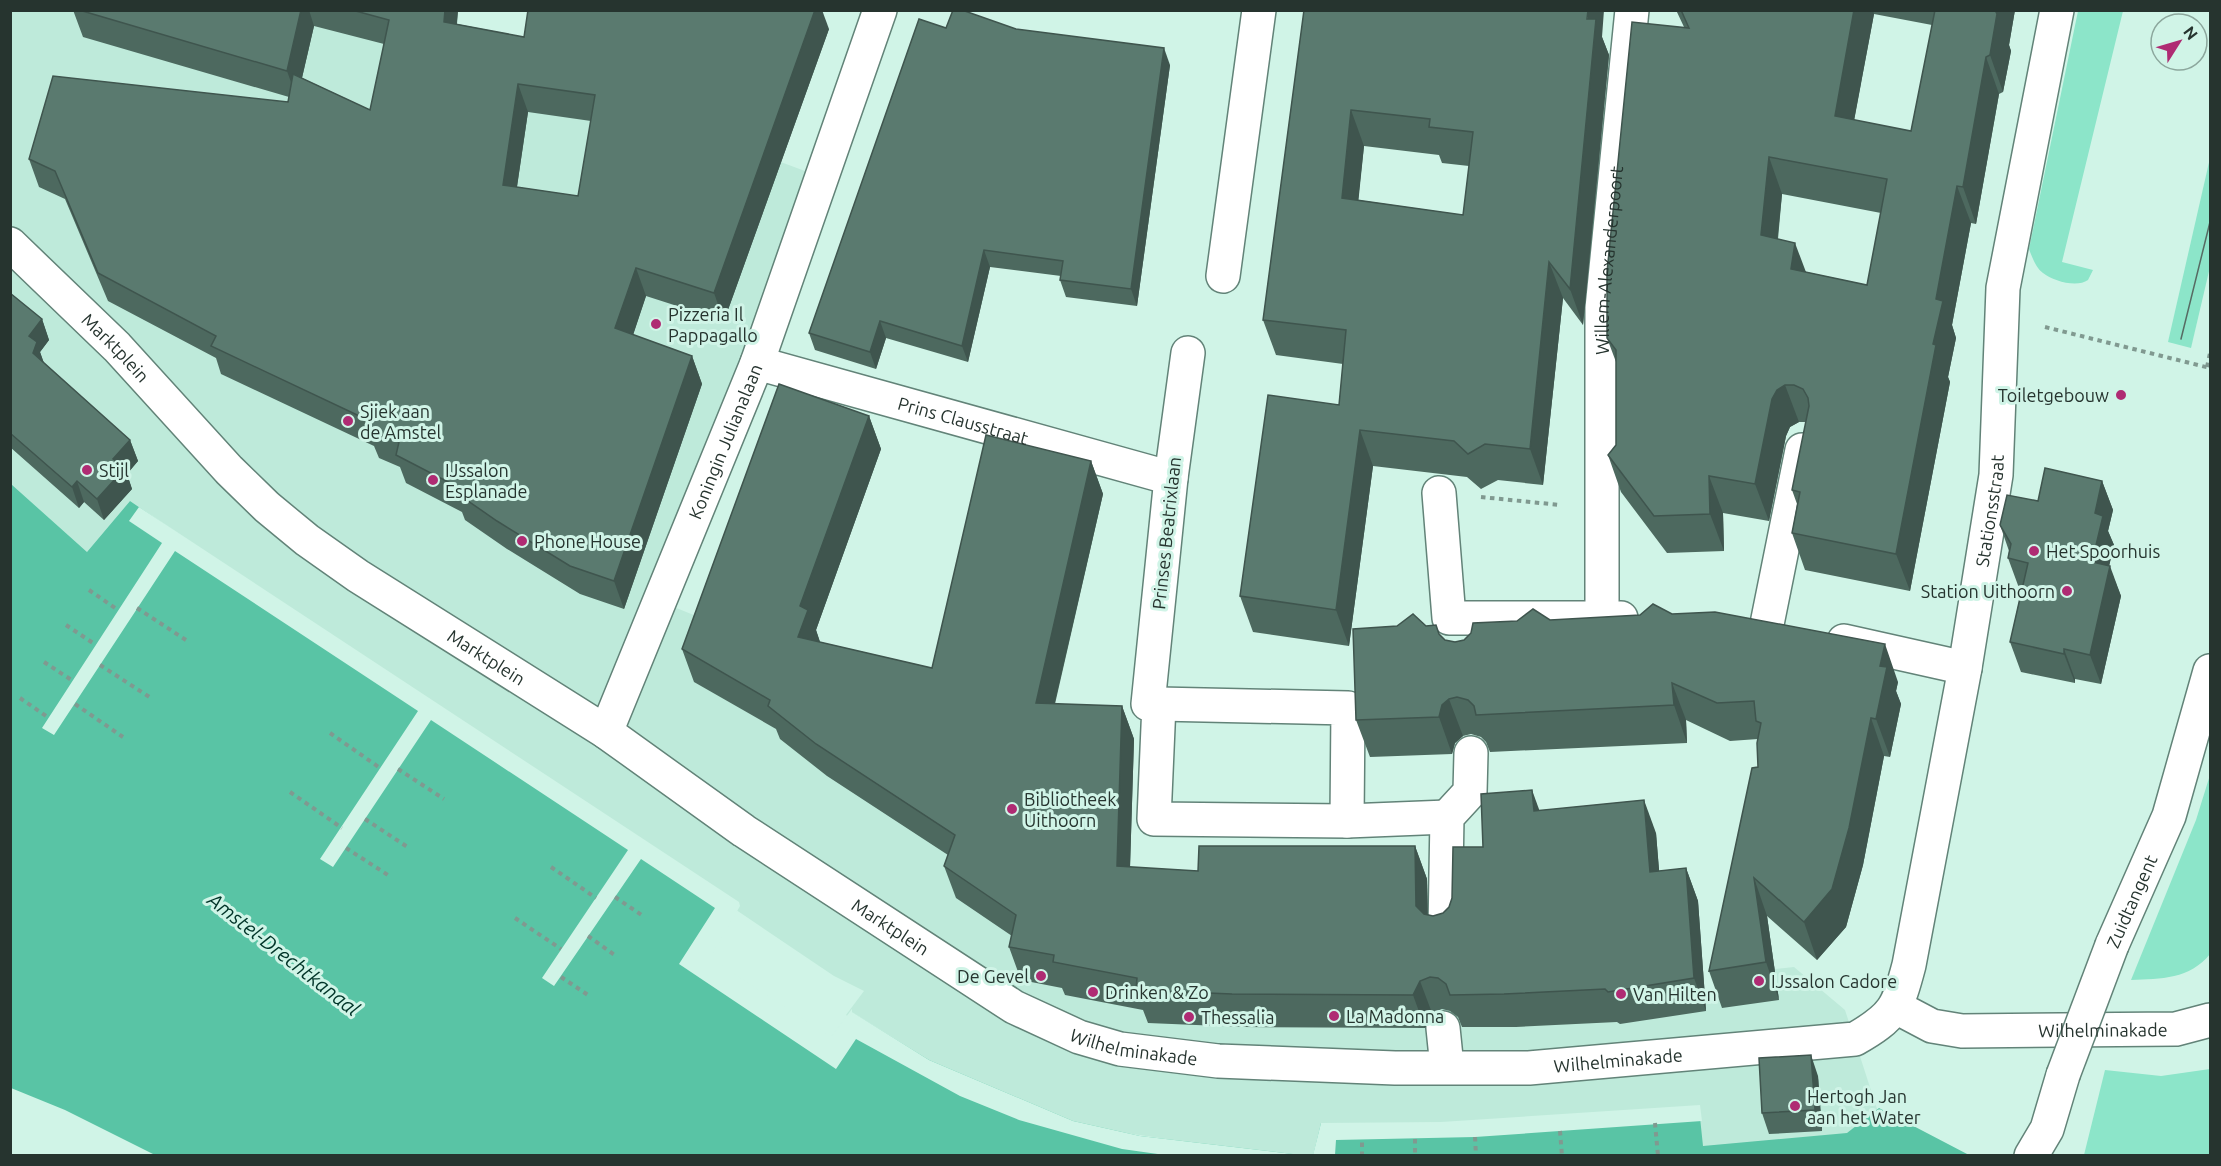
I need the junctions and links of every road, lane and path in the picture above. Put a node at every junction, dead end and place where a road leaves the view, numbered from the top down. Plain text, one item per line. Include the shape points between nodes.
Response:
1 (880, 10) edge
2 (1259, 10) edge
3 (1632, 10) edge
4 (2057, 10) edge
5 (10, 244) edge
6 (1223, 276) dead end
7 (2003, 317) junction
8 (1188, 353) dead end
9 (2210, 353) edge
10 (757, 363) junction
11 (2209, 368) edge
12 (1804, 440) edge
13 (1171, 477) junction
14 (1439, 493) joint
15 (1602, 509) junction
16 (90, 590) dead end
17 (137, 608) dead end
18 (118, 610) dead end
19 (1602, 618) junction
20 (1649, 618) edge
21 (1732, 619) edge
22 (1767, 624) junction
23 (66, 625) dead end
24 (189, 642) dead end
25 (96, 645) dead end
26 (44, 662) dead end
27 (100, 665) dead end
28 (1965, 668) junction
29 (2211, 671) edge
30 (73, 681) dead end
31 (20, 698) dead end
32 (151, 698) dead end
33 (75, 704) dead end
34 (1159, 704) junction
35 (49, 718) dead end
36 (606, 732) junction
37 (330, 733) dead end
38 (123, 737) dead end
39 (1471, 753) dead end
40 (381, 768) dead end
41 (398, 769) dead end
42 (290, 792) dead end
43 (444, 799) dead end
44 (1447, 817) junction
45 (365, 819) dead end
46 (1347, 821) junction
47 (342, 828) dead end
48 (346, 848) dead end
49 (409, 848) dead end
50 (551, 867) dead end
51 (391, 877) dead end
52 (615, 897) dead end
53 (596, 898) dead end
54 (643, 916) dead end
55 (515, 918) dead end
56 (1445, 930) edge
57 (588, 936) dead end
58 (561, 949) dead end
59 (616, 956) dead end
60 (561, 977) dead end
61 (588, 995) dead end
62 (1014, 1007) joint
63 (1896, 1007) junction
64 (2211, 1020) edge
65 (1443, 1028) dead end
66 (1447, 1067) junction
67 (1655, 1123) dead end
68 (1560, 1131) dead end
69 (1475, 1137) dead end
70 (1415, 1139) dead end
71 (1362, 1140) dead end
72 (2042, 1147) edge
73 (1362, 1155) edge
74 (1415, 1155) edge
75 (1476, 1155) edge
76 (1562, 1155) edge
77 (1658, 1155) edge

1 - 10 street, Koningin Julianalaan
2 - 6 street
3 - 15 street, Willem-Alexanderpoort via 1602,308
4 - 7 street, Stationsstraat via 2003,288
5 - 36 street, Marktplein via 117,347 229,471 275,514 358,576
7 - 11 path
7 - 28 street, Stationsstraat via 1996,475
8 - 13 street, Prinses Beatrixlaan
9 - 11 path
10 - 13 street, Prins Clausstraat
10 - 36 street, Koningin Julianalaan
12 - 22 street
13 - 34 street, Prinses Beatrixlaan via 1148,704
14 - 15 path
14 - 19 street via 1449,618 1467,635
15 - 19 street, Willem-Alexanderpoort
16 - 18 path
17 - 24 path
19 - 20 street
21 - 22 street
22 - 28 street
23 - 25 path
26 - 30 path
27 - 32 path
28 - 63 street, Stationsstraat via 1910,965
29 - 72 street, Zuidtangent, bridge via 2169,816 2112,945 2063,1075
31 - 35 path
33 - 38 path
34 - 46 street via 1348,708
34 - 46 street, Prinses Beatrixlaan via 1154,819
36 - 62 street, Marktplein via 744,831
37 - 40 path
39 - 44 street via 1470,792
41 - 43 path
42 - 47 path
44 - 46 street, Prinses Beatrixlaan
44 - 56 street
45 - 49 path
48 - 51 path
50 - 53 path
52 - 54 path
55 - 58 path
57 - 59 path
60 - 61 path
62 - 66 street, Wilhelminakade via 1079,1037 1133,1051 1218,1061
63 - 64 street, Wilhelminakade via 1932,1026 1962,1031 2176,1029
63 - 66 street, Wilhelminakade via 1881,1024 1855,1039 1529,1068
65 - 66 street
67 - 77 path
68 - 76 path
69 - 75 path
70 - 74 path
71 - 73 path

